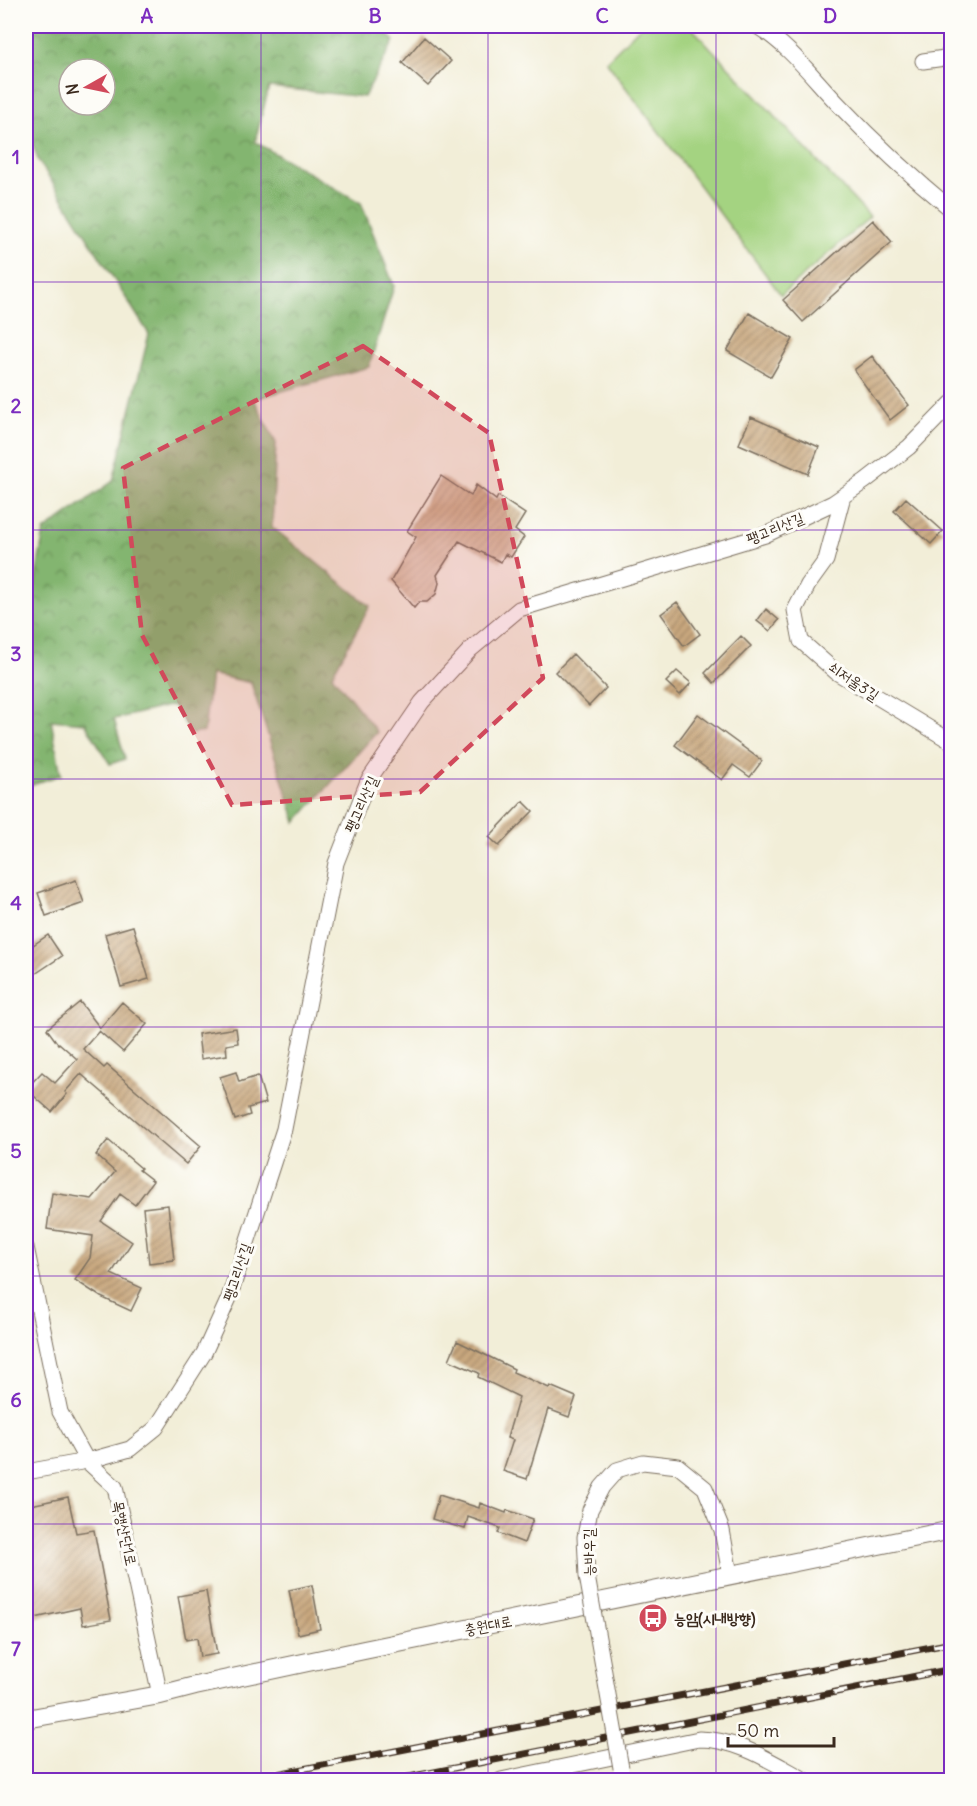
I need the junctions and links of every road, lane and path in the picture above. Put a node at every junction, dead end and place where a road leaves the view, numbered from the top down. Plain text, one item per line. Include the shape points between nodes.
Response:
1 (757, 26) edge
2 (951, 57) edge
3 (923, 61) dead end
4 (951, 210) edge
5 (951, 403) edge
6 (843, 496) junction
7 (951, 742) edge
8 (26, 1247) edge
9 (87, 1461) junction
10 (26, 1472) edge
11 (951, 1530) edge
12 (730, 1574) junction
13 (160, 1695) junction
14 (26, 1719) edge
15 (622, 1774) edge
16 (501, 1780) edge
17 (805, 1780) edge

1 - 4 street via 778,39 894,160
2 - 3 street
5 - 6 street, 팽고리산길 via 909,447
6 - 7 street, 쇠저울3길 via 826,561 795,610 801,641 836,672
6 - 9 street, 팽고리산길 via 765,535 519,609 470,650 422,702 368,782 336,863 284,1128 229,1298 204,1353 156,1428 130,1449
8 - 9 street, 목행산단1로 via 60,1412
9 - 10 street, 팽고리산길
9 - 13 street, 목행산단1로 via 115,1487
11 - 12 street, 충원대로
12 - 13 street, 충원대로
12 - 15 street, 능바우길, bridge via 722,1530 705,1488 678,1466 643,1462 617,1470 602,1487 590,1510 585,1537 587,1576
13 - 14 street, 충원대로
16 - 17 street via 680,1742 712,1739 737,1745

